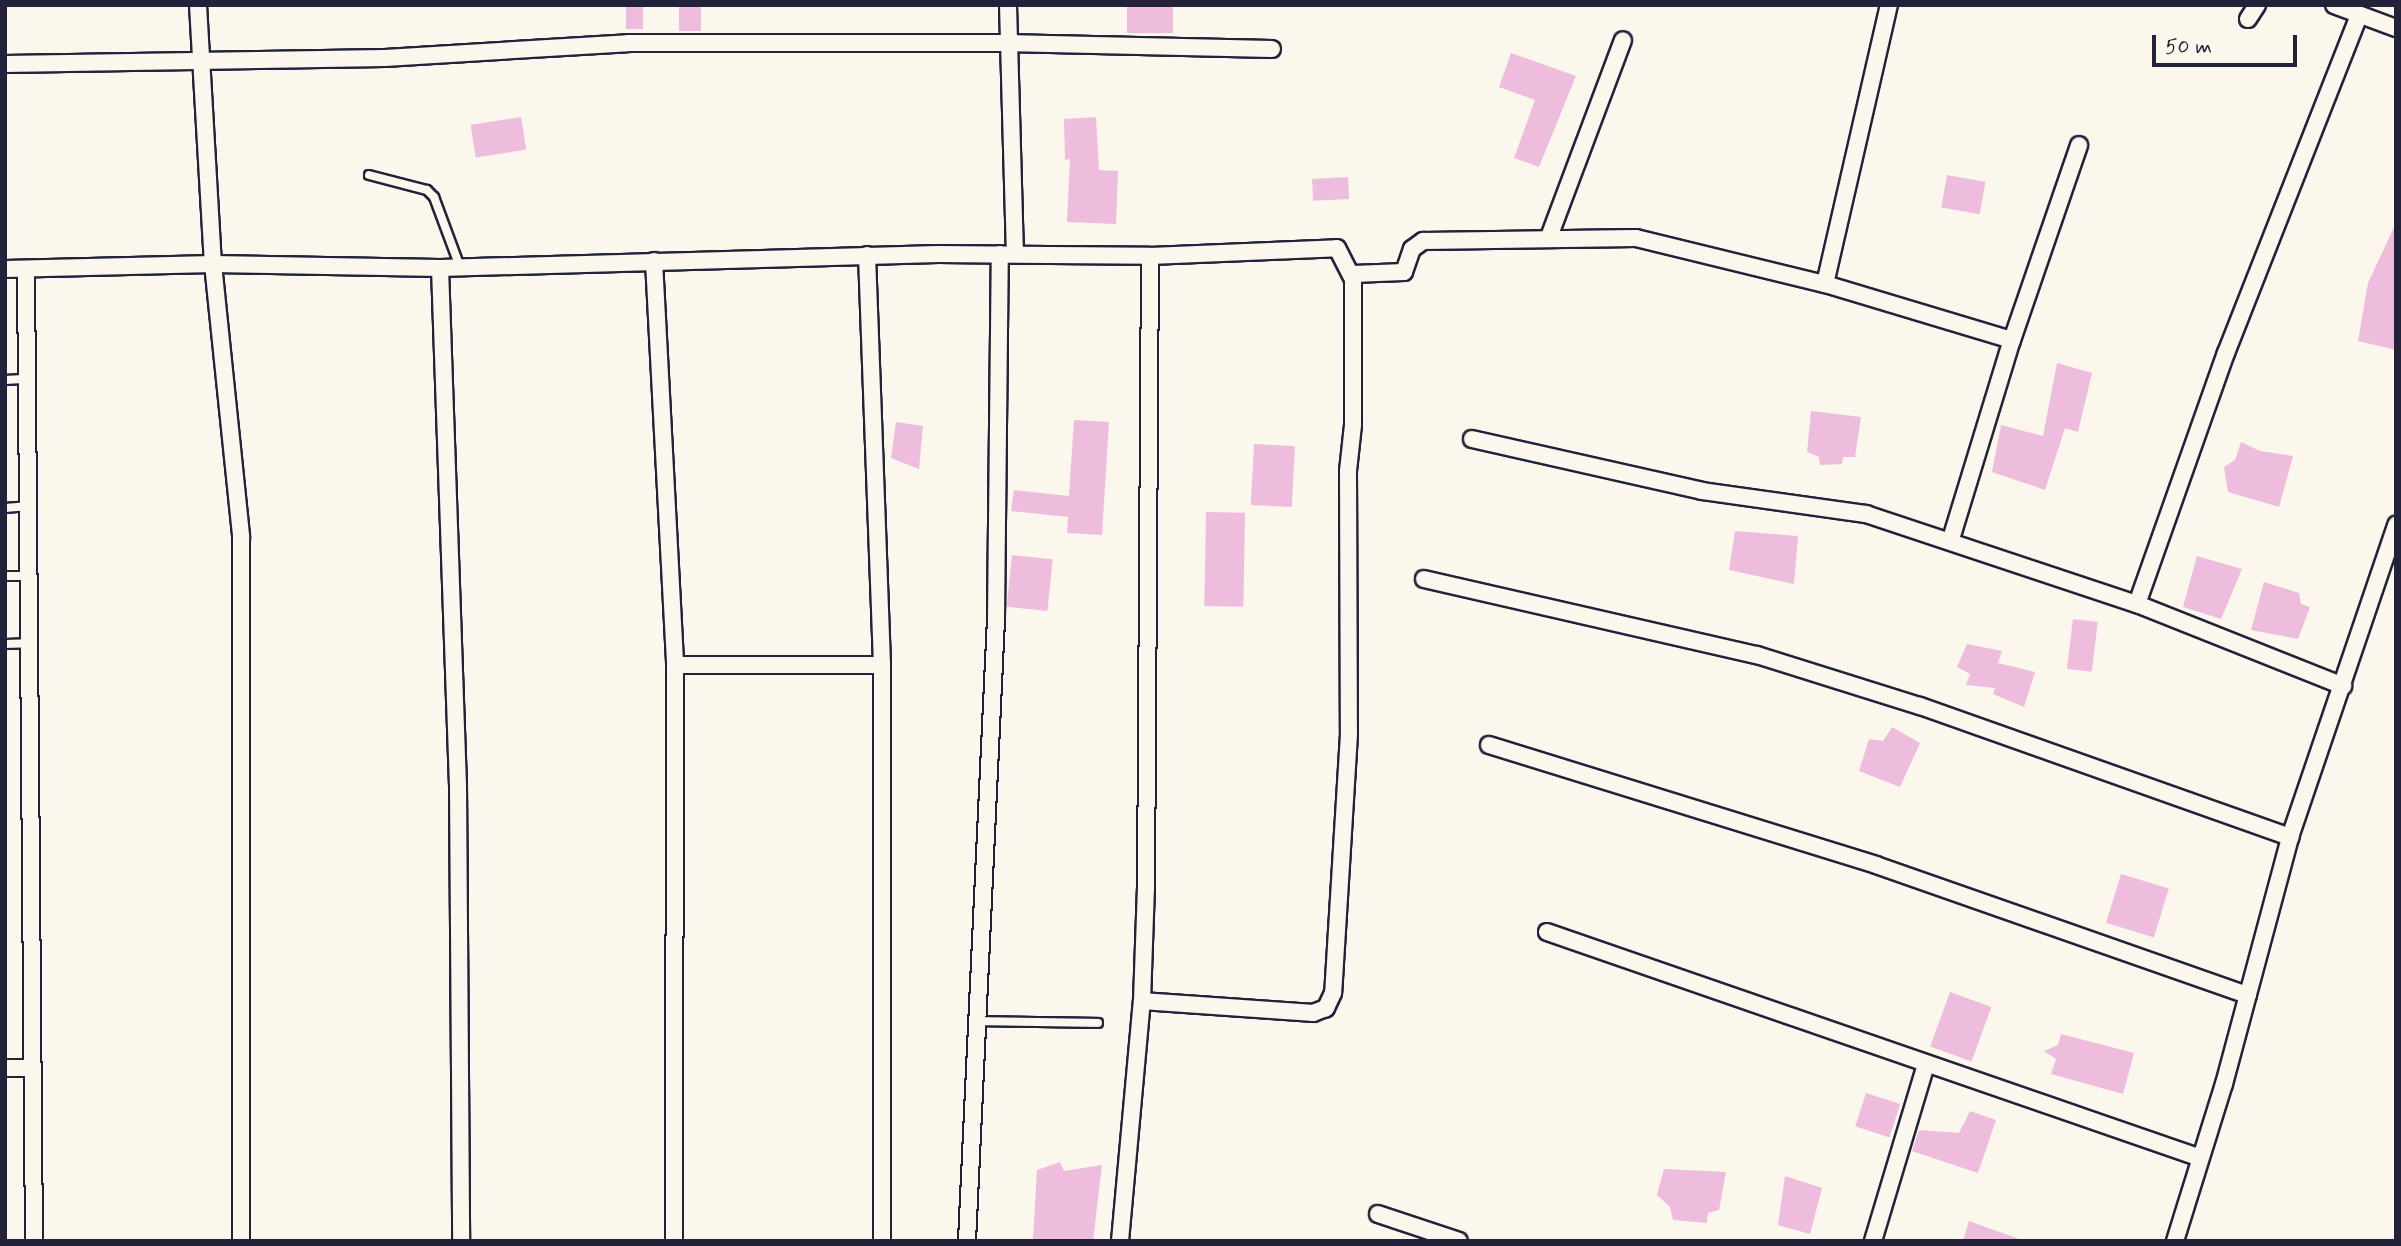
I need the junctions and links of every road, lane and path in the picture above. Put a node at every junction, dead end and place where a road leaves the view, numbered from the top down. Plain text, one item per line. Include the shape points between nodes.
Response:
1 (198, 5) edge
2 (1008, 5) edge
3 (1889, 5) edge
4 (2334, 5) edge
5 (2359, 16) junction
6 (2396, 28) edge
7 (1623, 40) dead end
8 (1009, 43) junction
9 (1272, 49) dead end
10 (201, 61) junction
11 (5, 64) edge
12 (2079, 145) dead end
13 (369, 175) dead end
14 (1549, 237) junction
15 (1007, 254) junction
16 (867, 255) junction
17 (1150, 256) junction
18 (654, 261) junction
19 (213, 264) junction
20 (460, 267) junction
21 (440, 268) junction
22 (26, 269) junction
23 (5, 270) edge
24 (1358, 274) junction
25 (1825, 284) junction
26 (2012, 340) junction
27 (27, 379) junction
28 (5, 380) edge
29 (1472, 439) dead end
30 (29, 506) junction
31 (5, 508) edge
32 (2396, 525) edge
33 (1951, 539) junction
34 (5, 576) edge
35 (29, 576) junction
36 (1424, 579) dead end
37 (2137, 604) junction
38 (5, 643) edge
39 (29, 643) junction
40 (675, 665) junction
41 (882, 665) junction
42 (2343, 685) junction
43 (1489, 745) dead end
44 (2290, 837) junction
45 (1547, 932) dead end
46 (2248, 995) junction
47 (1142, 1001) junction
48 (976, 1021) junction
49 (1098, 1023) dead end
50 (1926, 1065) junction
51 (5, 1068) edge
52 (31, 1068) junction
53 (2198, 1157) junction
54 (1378, 1214) dead end
55 (34, 1241) edge
56 (241, 1241) edge
57 (461, 1241) edge
58 (674, 1241) edge
59 (882, 1241) edge
60 (967, 1241) edge
61 (1120, 1241) edge
62 (1459, 1241) edge
63 (1873, 1241) edge
64 (2175, 1241) edge

1 - 10 street
2 - 8 street
3 - 25 street
4 - 5 street
5 - 6 street
5 - 37 street via 2226,353
7 - 14 street
8 - 9 street
8 - 10 street via 628,43 385,58
8 - 15 street
10 - 11 street
10 - 19 street
12 - 26 street
13 - 20 lane via 427,190 434,197
14 - 24 street via 1423,241 1412,249 1404,272
14 - 25 street via 1636,238
15 - 16 street
15 - 17 street
15 - 48 street via 996,618
16 - 18 street
16 - 41 street
17 - 24 street via 1337,248
17 - 47 street via 1148,830
18 - 20 street
18 - 40 street
19 - 21 street
19 - 22 street
19 - 56 street via 241,537
20 - 21 street
21 - 57 street via 458,785
22 - 23 street
22 - 27 street
24 - 47 street via 1349,734 1333,993 1326,1009 1313,1013
25 - 26 street
26 - 33 street
27 - 28 lane
27 - 30 street
29 - 33 street via 1702,491 1866,514
30 - 31 lane
30 - 35 street
32 - 42 street
33 - 37 street
34 - 35 lane
35 - 39 street
36 - 44 street via 1768,658 1920,706
37 - 42 street
38 - 39 lane
39 - 52 street
40 - 41 street
40 - 58 street
41 - 59 street
42 - 44 street
43 - 46 street via 1876,865
44 - 46 street
45 - 50 street
46 - 53 street
47 - 61 street
48 - 49 lane
48 - 60 street
50 - 53 street
50 - 63 street
51 - 52 street
52 - 55 street
53 - 64 street
54 - 62 street

